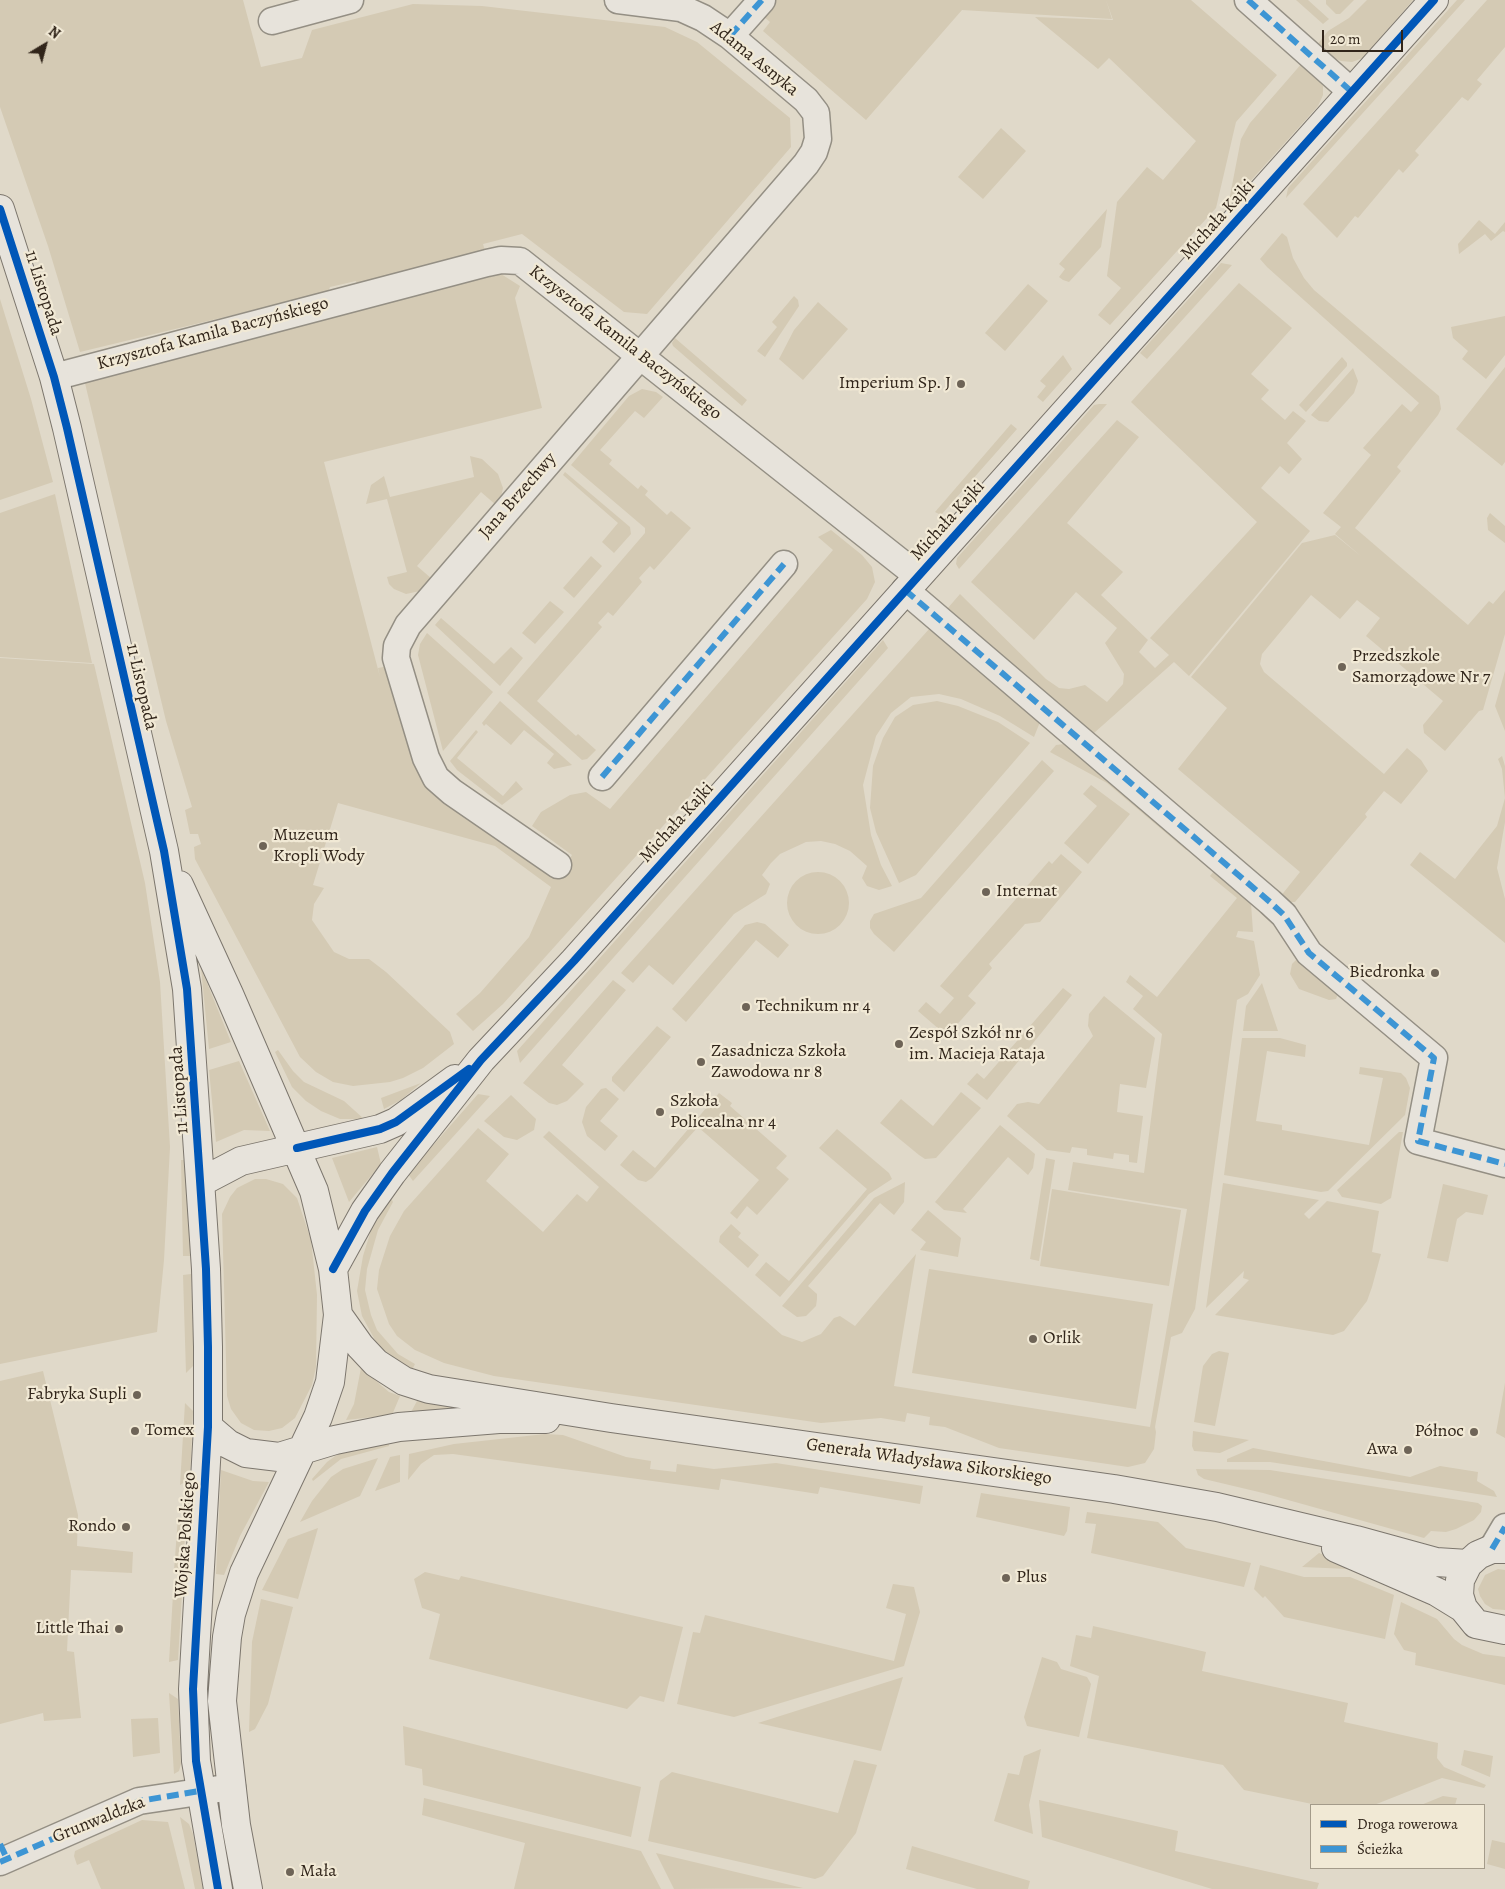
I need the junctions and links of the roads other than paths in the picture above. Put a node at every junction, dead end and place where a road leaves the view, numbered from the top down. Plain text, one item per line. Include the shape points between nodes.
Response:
1 (350, 0) edge
2 (618, 0) edge
3 (762, 0) edge
4 (1248, 0) edge
5 (1434, 0) edge
6 (272, 20) dead end
7 (730, 36) junction
8 (1352, 92) junction
9 (818, 124) joint
10 (0, 209) edge
11 (640, 354) junction
12 (54, 377) junction
13 (784, 564) dead end
14 (912, 584) junction
15 (602, 777) dead end
16 (164, 852) junction
17 (558, 865) dead end
18 (481, 1060) junction
19 (297, 1148) junction
20 (1505, 1164) edge
21 (201, 1182) junction
22 (333, 1269) junction
23 (338, 1315) junction
24 (611, 1418) junction
25 (208, 1427) junction
26 (303, 1450) junction
27 (1246, 1514) junction
28 (1501, 1542) edge
29 (1468, 1564) junction
30 (1463, 1608) junction
31 (1505, 1630) edge
32 (232, 1787) junction
33 (200, 1791) junction
34 (2, 1855) edge
35 (218, 1889) edge
36 (248, 1889) edge

1 - 6 street
2 - 7 street, Adama Asnyka via 681,8
3 - 7 street
4 - 8 street
5 - 8 street, Michała Kajki
7 - 9 street, Adama Asnyka via 806,100 816,113
8 - 14 street, Michała Kajki
9 - 11 street, Jana Brzechwy via 818,139 806,164
10 - 12 street, 11 Listopada
11 - 12 street, Krzysztofa Kamila Baczyńskiego via 529,266 520,261 500,260
11 - 14 street, Krzysztofa Kamila Baczyńskiego
11 - 17 street, Jana Brzechwy via 408,625 397,646 396,658 426,758 436,778
12 - 16 street, 11 Listopada
13 - 15 street
14 - 18 street, Michała Kajki via 536,1003
14 - 20 street, Krzysztofa Kamila Baczyńskiego via 1284,915 1309,953 1434,1058 1418,1141
16 - 19 street, 11 Listopada
16 - 21 street, 11 Listopada via 187,988
18 - 19 street, Michała Kajki via 396,1122 380,1129
18 - 22 street, Michała Kajki via 365,1211
19 - 21 street, Michała Kajki via 241,1161
19 - 22 street via 322,1214
21 - 25 street, Wojska Polskiego via 207,1298
22 - 23 street
23 - 24 street, Generała Władysława Sikorskiego via 376,1363 410,1383
23 - 26 street via 330,1382
24 - 26 street, Generała Władysława Sikorskiego via 499,1419 399,1427
24 - 27 street, Generała Władysława Sikorskiego via 1104,1487
25 - 26 street, Generała Władysława Sikorskiego via 228,1444 246,1453 279,1457
25 - 33 street, Wojska Polskiego via 193,1665
26 - 32 street via 251,1558 231,1614 222,1702
27 - 29 street, Generała Władysława Sikorskiego via 1436,1562
27 - 30 street, Generała Władysława Sikorskiego via 1307,1535 1437,1592
28 - 29 street
29 - 30 street via 1460,1580 1459,1595
30 - 31 street, Generała Władysława Sikorskiego via 1476,1624
32 - 33 street, Grunwaldzka
32 - 36 street
33 - 34 street, Grunwaldzka via 139,1801
33 - 35 street, Wojska Polskiego

